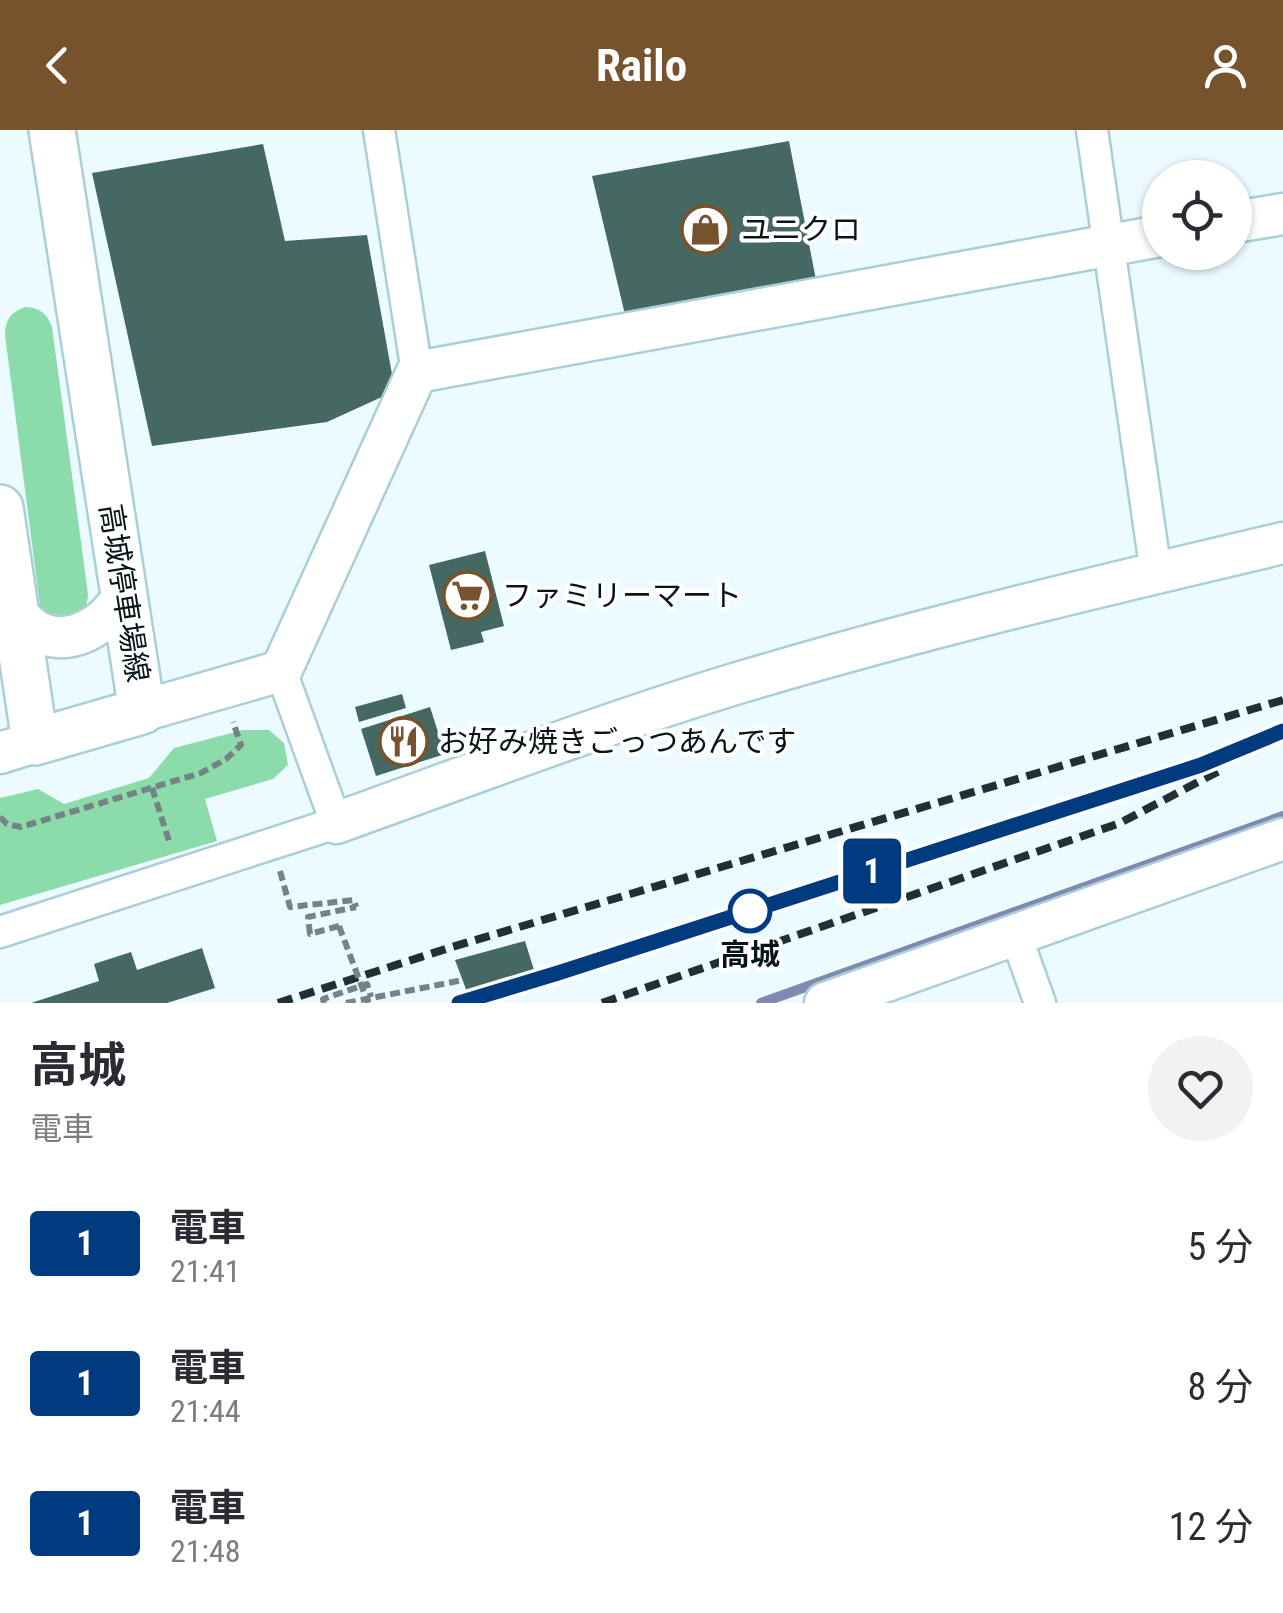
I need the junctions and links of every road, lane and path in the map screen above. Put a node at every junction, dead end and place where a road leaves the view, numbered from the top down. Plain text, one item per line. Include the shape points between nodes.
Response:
1 (52, 130) edge
2 (379, 130) edge
3 (1092, 130) edge
4 (1283, 214) edge
5 (1252, 219) edge
6 (1142, 239) edge
7 (1110, 245) junction
8 (417, 372) junction
9 (0, 508) edge
10 (1283, 543) edge
11 (1156, 572) junction
12 (124, 594) junction
13 (16, 613) junction
14 (281, 671) junction
15 (221, 688) junction
16 (142, 711) junction
17 (18, 748) edge
18 (152, 788) junction
19 (0, 817) edge
20 (336, 823) junction
21 (1283, 839) edge
22 (273, 844) junction
23 (179, 874) junction
24 (0, 932) edge
25 (1016, 936) junction
26 (463, 980) dead end
27 (364, 985) junction
28 (369, 1000) edge
29 (324, 1003) edge
30 (346, 1003) edge
31 (826, 1003) edge
32 (1040, 1003) edge

1 - 12 main road, 高城停車場線
2 - 8 street
3 - 7 street
4 - 5 street
6 - 7 street
7 - 8 street
7 - 11 street
8 - 14 street
9 - 13 main road, 高城停車場線
10 - 11 street
11 - 20 street via 735,684
12 - 13 street via 115,611 74,636 32,629
12 - 16 main road, 高城停車場線
13 - 17 main road, 高城停車場線
14 - 15 street
14 - 20 street
15 - 16 street
15 - 18 path via 241,745 202,774
16 - 17 main road, 高城停車場線
18 - 19 path via 22,827
18 - 23 path
20 - 22 street
21 - 25 street
22 - 23 street
22 - 27 path, bridge via 290,907 354,900 356,908 308,918 310,934 339,926
23 - 24 street
25 - 31 street
25 - 32 street
26 - 28 path
27 - 28 path, bridge
27 - 29 path
28 - 30 path

